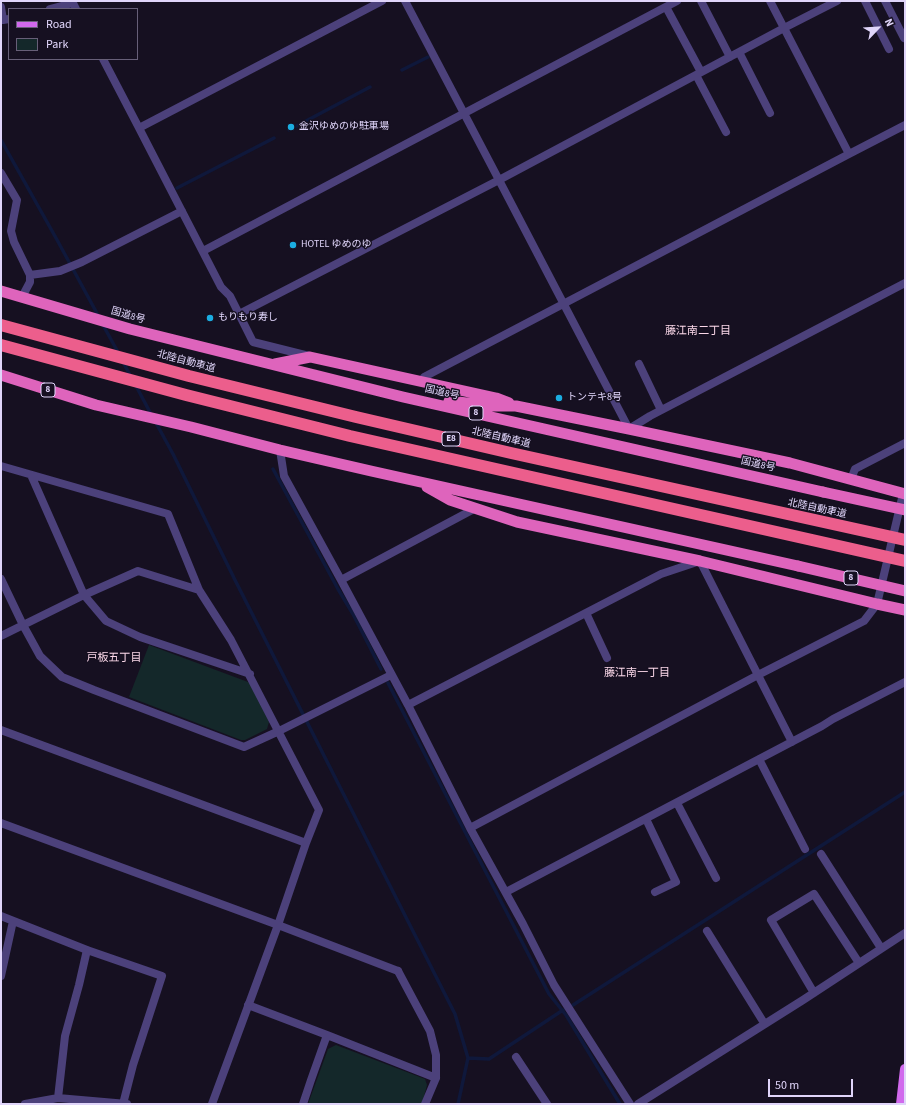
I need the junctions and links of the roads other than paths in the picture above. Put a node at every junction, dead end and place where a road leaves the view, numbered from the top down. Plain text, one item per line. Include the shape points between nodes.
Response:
1 (382, 1) edge
2 (405, 1) edge
3 (677, 1) edge
4 (701, 1) edge
5 (770, 1) edge
6 (837, 1) edge
7 (865, 1) edge
8 (885, 1) edge
9 (76, 4) edge
10 (1, 6) edge
11 (666, 7) junction
12 (55, 8) edge
13 (8, 19) edge
14 (784, 28) junction
15 (904, 38) edge
16 (889, 49) dead end
17 (739, 52) junction
18 (730, 57) junction
19 (103, 60) edge
20 (698, 74) junction
21 (770, 113) dead end
22 (464, 114) junction
23 (905, 125) edge
24 (139, 128) junction
25 (726, 132) dead end
26 (849, 154) junction
27 (1, 173) edge
28 (499, 180) junction
29 (182, 211) junction
30 (203, 252) junction
31 (30, 275) junction
32 (905, 283) edge
33 (1, 291) edge
34 (22, 297) junction
35 (564, 304) junction
36 (239, 314) junction
37 (1, 325) edge
38 (1, 345) edge
39 (310, 357) junction
40 (272, 364) junction
41 (639, 364) dead end
42 (1, 376) edge
43 (423, 382) junction
44 (403, 397) junction
45 (516, 406) junction
46 (661, 410) junction
47 (629, 429) junction
48 (905, 443) edge
49 (280, 450) junction
50 (1, 466) edge
51 (31, 475) junction
52 (851, 479) junction
53 (416, 481) junction
54 (904, 494) edge
55 (474, 509) junction
56 (905, 510) edge
57 (905, 540) edge
58 (700, 561) junction
59 (905, 561) edge
60 (1, 579) edge
61 (341, 580) junction
62 (199, 590) junction
63 (905, 591) edge
64 (84, 595) junction
65 (877, 604) junction
66 (905, 610) edge
67 (586, 614) junction
68 (23, 625) junction
69 (1, 636) edge
70 (607, 658) dead end
71 (250, 674) junction
72 (391, 675) junction
73 (758, 675) junction
74 (905, 682) edge
75 (408, 705) junction
76 (1, 730) edge
77 (279, 731) junction
78 (792, 742) junction
79 (759, 759) junction
80 (677, 803) junction
81 (646, 819) junction
82 (1, 823) edge
83 (470, 828) junction
84 (306, 843) junction
85 (805, 849) dead end
86 (821, 854) dead end
87 (716, 878) dead end
88 (506, 892) junction
89 (655, 892) dead end
90 (1, 916) edge
91 (13, 921) junction
92 (278, 925) junction
93 (707, 931) dead end
94 (905, 933) edge
95 (881, 948) junction
96 (87, 950) junction
97 (859, 963) junction
98 (1, 976) edge
99 (814, 993) junction
100 (248, 1005) junction
101 (764, 1023) junction
102 (327, 1035) junction
103 (516, 1057) dead end
104 (905, 1069) edge
105 (436, 1078) junction
106 (58, 1098) junction
107 (25, 1104) edge
108 (123, 1104) edge
109 (127, 1104) edge
110 (212, 1104) edge
111 (303, 1104) edge
112 (425, 1104) edge
113 (546, 1104) edge
114 (630, 1104) edge
115 (638, 1104) edge
116 (901, 1104) edge

1 - 24 street
2 - 22 street
3 - 11 street
4 - 18 street
5 - 14 street
6 - 14 street
7 - 16 street
8 - 15 street
9 - 12 street
10 - 13 street via 3,20
11 - 20 street
11 - 22 street
14 - 17 street
14 - 26 street
17 - 18 street
17 - 21 street
18 - 20 street
19 - 24 street
20 - 25 street
20 - 28 street
22 - 28 street
22 - 30 street
23 - 26 street
24 - 29 street
26 - 35 street
27 - 31 street via 17,200 11,231
28 - 35 street
28 - 36 street
29 - 30 street
29 - 31 street via 82,262 60,271
30 - 36 street via 221,287 230,296
31 - 34 street via 30,282
32 - 46 street
33 - 34 highway, 国道8号 / 8
34 - 40 highway, 国道8号 / 8 via 130,329
35 - 43 street via 424,377
35 - 47 street
36 - 39 street via 253,342
37 - 57 highway, 北陸自動車道 / E8, bridge via 189,376 356,417
38 - 59 highway, E8, bridge via 350,436
39 - 40 highway
39 - 43 highway
40 - 44 highway, 国道8号 / 8
41 - 46 street
42 - 49 highway, 8 via 96,405
43 - 45 highway via 496,398
44 - 45 highway
44 - 56 highway, 国道8号 / 8, bridge
45 - 47 highway
46 - 47 street
47 - 52 highway via 790,463
48 - 52 street via 855,469
49 - 53 highway, 8
49 - 61 street via 284,476
50 - 51 street
51 - 62 street via 168,514
51 - 64 street
52 - 54 highway
53 - 55 highway via 450,500
53 - 63 highway, 8, bridge
54 - 65 street
55 - 58 highway via 517,522
55 - 61 street
58 - 65 highway
58 - 67 street via 661,574
58 - 73 street
60 - 68 street
61 - 72 street
62 - 64 street via 138,571
62 - 71 street
64 - 68 street
64 - 71 street via 106,621 140,637
65 - 66 highway
65 - 73 street via 864,621
67 - 70 street
67 - 75 street
68 - 69 street
68 - 77 street via 40,656 62,677 244,747
71 - 77 street
72 - 75 street
72 - 77 street
73 - 78 street
73 - 83 street
74 - 78 street
75 - 83 street
76 - 84 street
77 - 84 street via 319,810
78 - 79 street
79 - 80 street
79 - 85 street
80 - 81 street
80 - 87 street
81 - 88 street
81 - 89 street via 676,882
82 - 92 street
83 - 88 street
84 - 92 street
86 - 95 street
88 - 114 street via 554,985
90 - 91 street
91 - 96 street
91 - 98 street
92 - 100 street
92 - 105 street via 398,971 430,1031 436,1055
93 - 101 street
94 - 95 street
95 - 97 street
96 - 106 street via 65,1036
96 - 108 street via 162,976 133,1064
97 - 99 street
97 - 99 street via 814,894 771,920
99 - 101 street
100 - 102 street
100 - 110 street
101 - 115 street
102 - 105 street
102 - 111 street
103 - 113 street
104 - 116 main road
105 - 112 street
106 - 107 street
106 - 108 street
108 - 109 street

